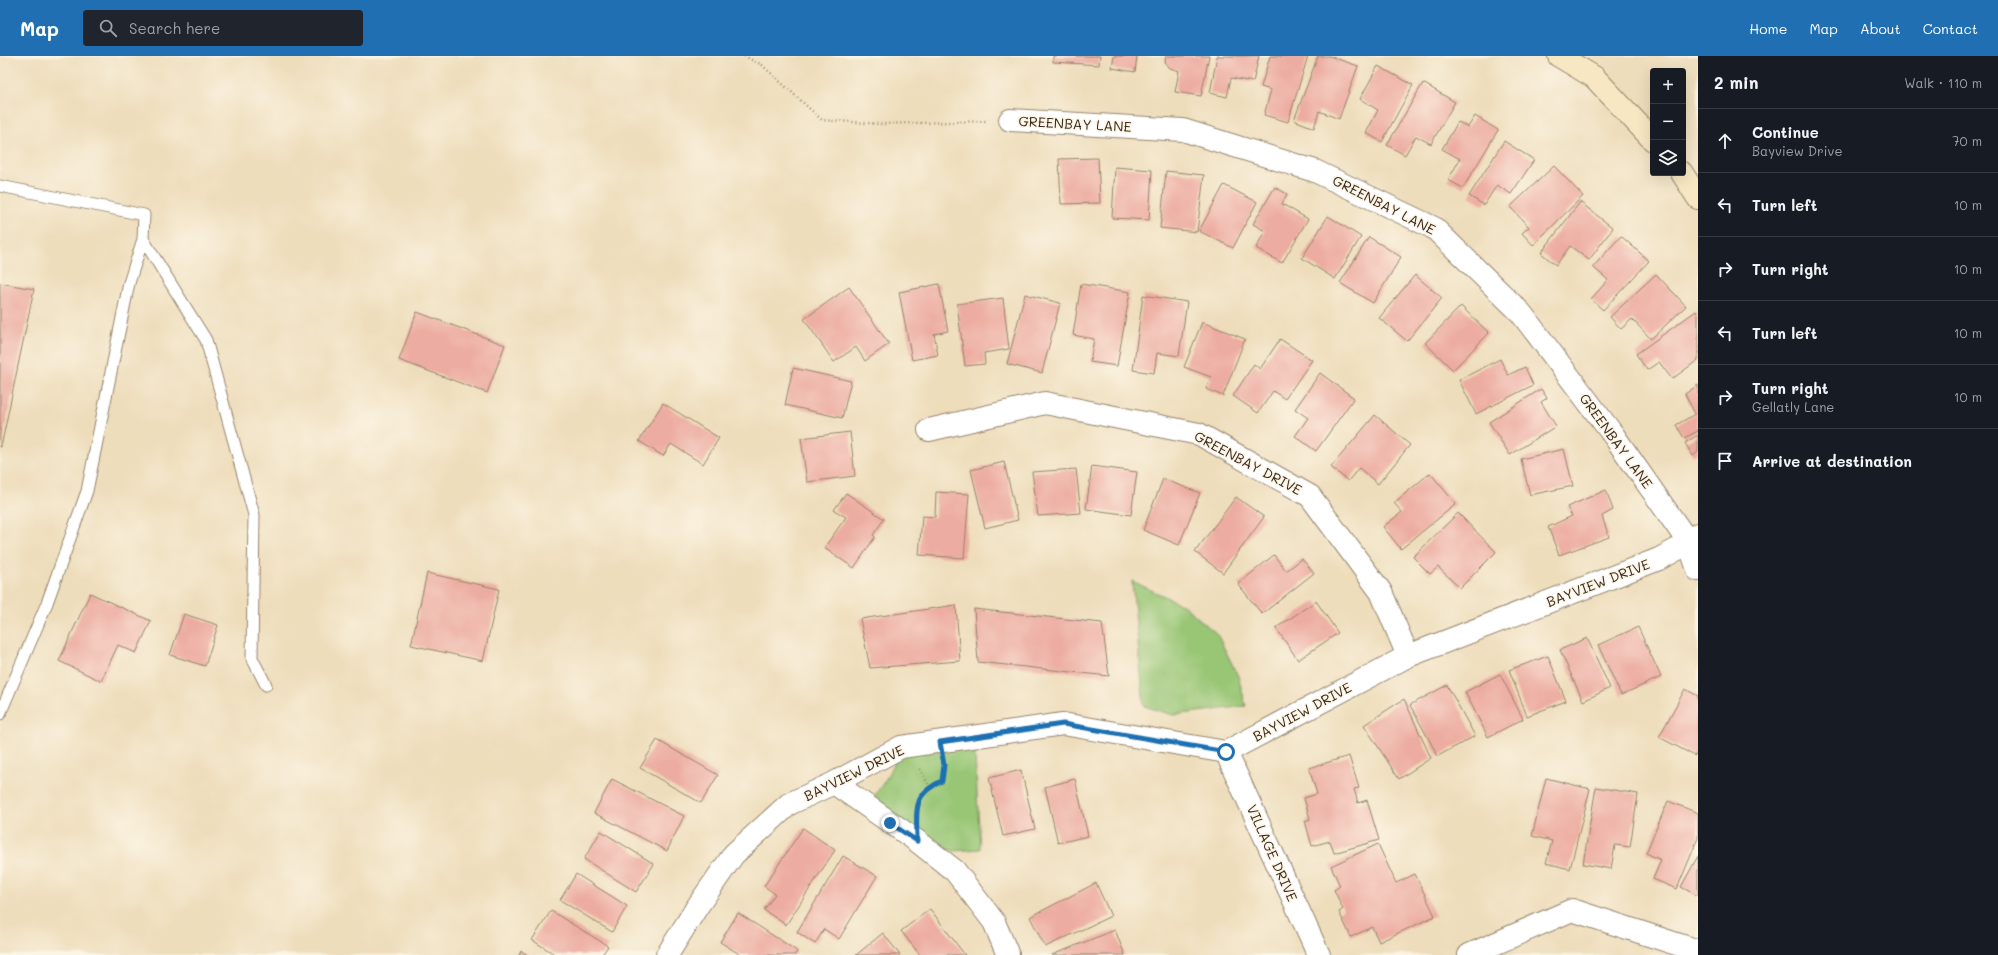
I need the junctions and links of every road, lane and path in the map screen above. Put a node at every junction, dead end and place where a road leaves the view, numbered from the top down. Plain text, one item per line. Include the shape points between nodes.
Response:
1 (744, 56) edge
2 (1559, 56) edge
3 (1010, 120) joint
4 (1650, 137) edge
5 (1684, 176) edge
6 (0, 186) edge
7 (1698, 198) edge
8 (143, 239) junction
9 (929, 430) dead end
10 (1695, 540) edge
11 (1698, 570) edge
12 (1408, 656) junction
13 (266, 685) dead end
14 (0, 714) edge
15 (940, 742) junction
16 (1226, 752) junction
17 (834, 783) junction
18 (917, 841) junction
19 (1698, 951) edge
20 (667, 955) edge
21 (1008, 955) edge
22 (1319, 955) edge
23 (1469, 955) edge

1 - 3 path via 762,65 822,120 882,124
2 - 4 street via 1594,76
3 - 10 street, GREENBAY LANE via 1183,130 1315,170 1434,228 1521,312
5 - 7 street
6 - 8 lane via 144,215
8 - 13 lane via 206,340 254,515 252,658
8 - 14 lane via 129,283 87,491 47,603
9 - 12 street, GREENBAY DRIVE via 1046,403 1199,434 1310,496 1381,592
10 - 11 street, GREENBAY LANE
10 - 12 street, BAYVIEW DRIVE via 1658,559
12 - 16 street, BAYVIEW DRIVE
15 - 16 street, BAYVIEW DRIVE via 1063,724
15 - 17 street, BAYVIEW DRIVE via 901,747
15 - 18 path via 944,765 942,781 929,786 917,802
16 - 22 street, VILLAGE DRIVE
17 - 18 street
17 - 20 street, BAYVIEW DRIVE via 789,804 734,854
18 - 21 street via 955,871 994,922
19 - 23 street via 1572,910

